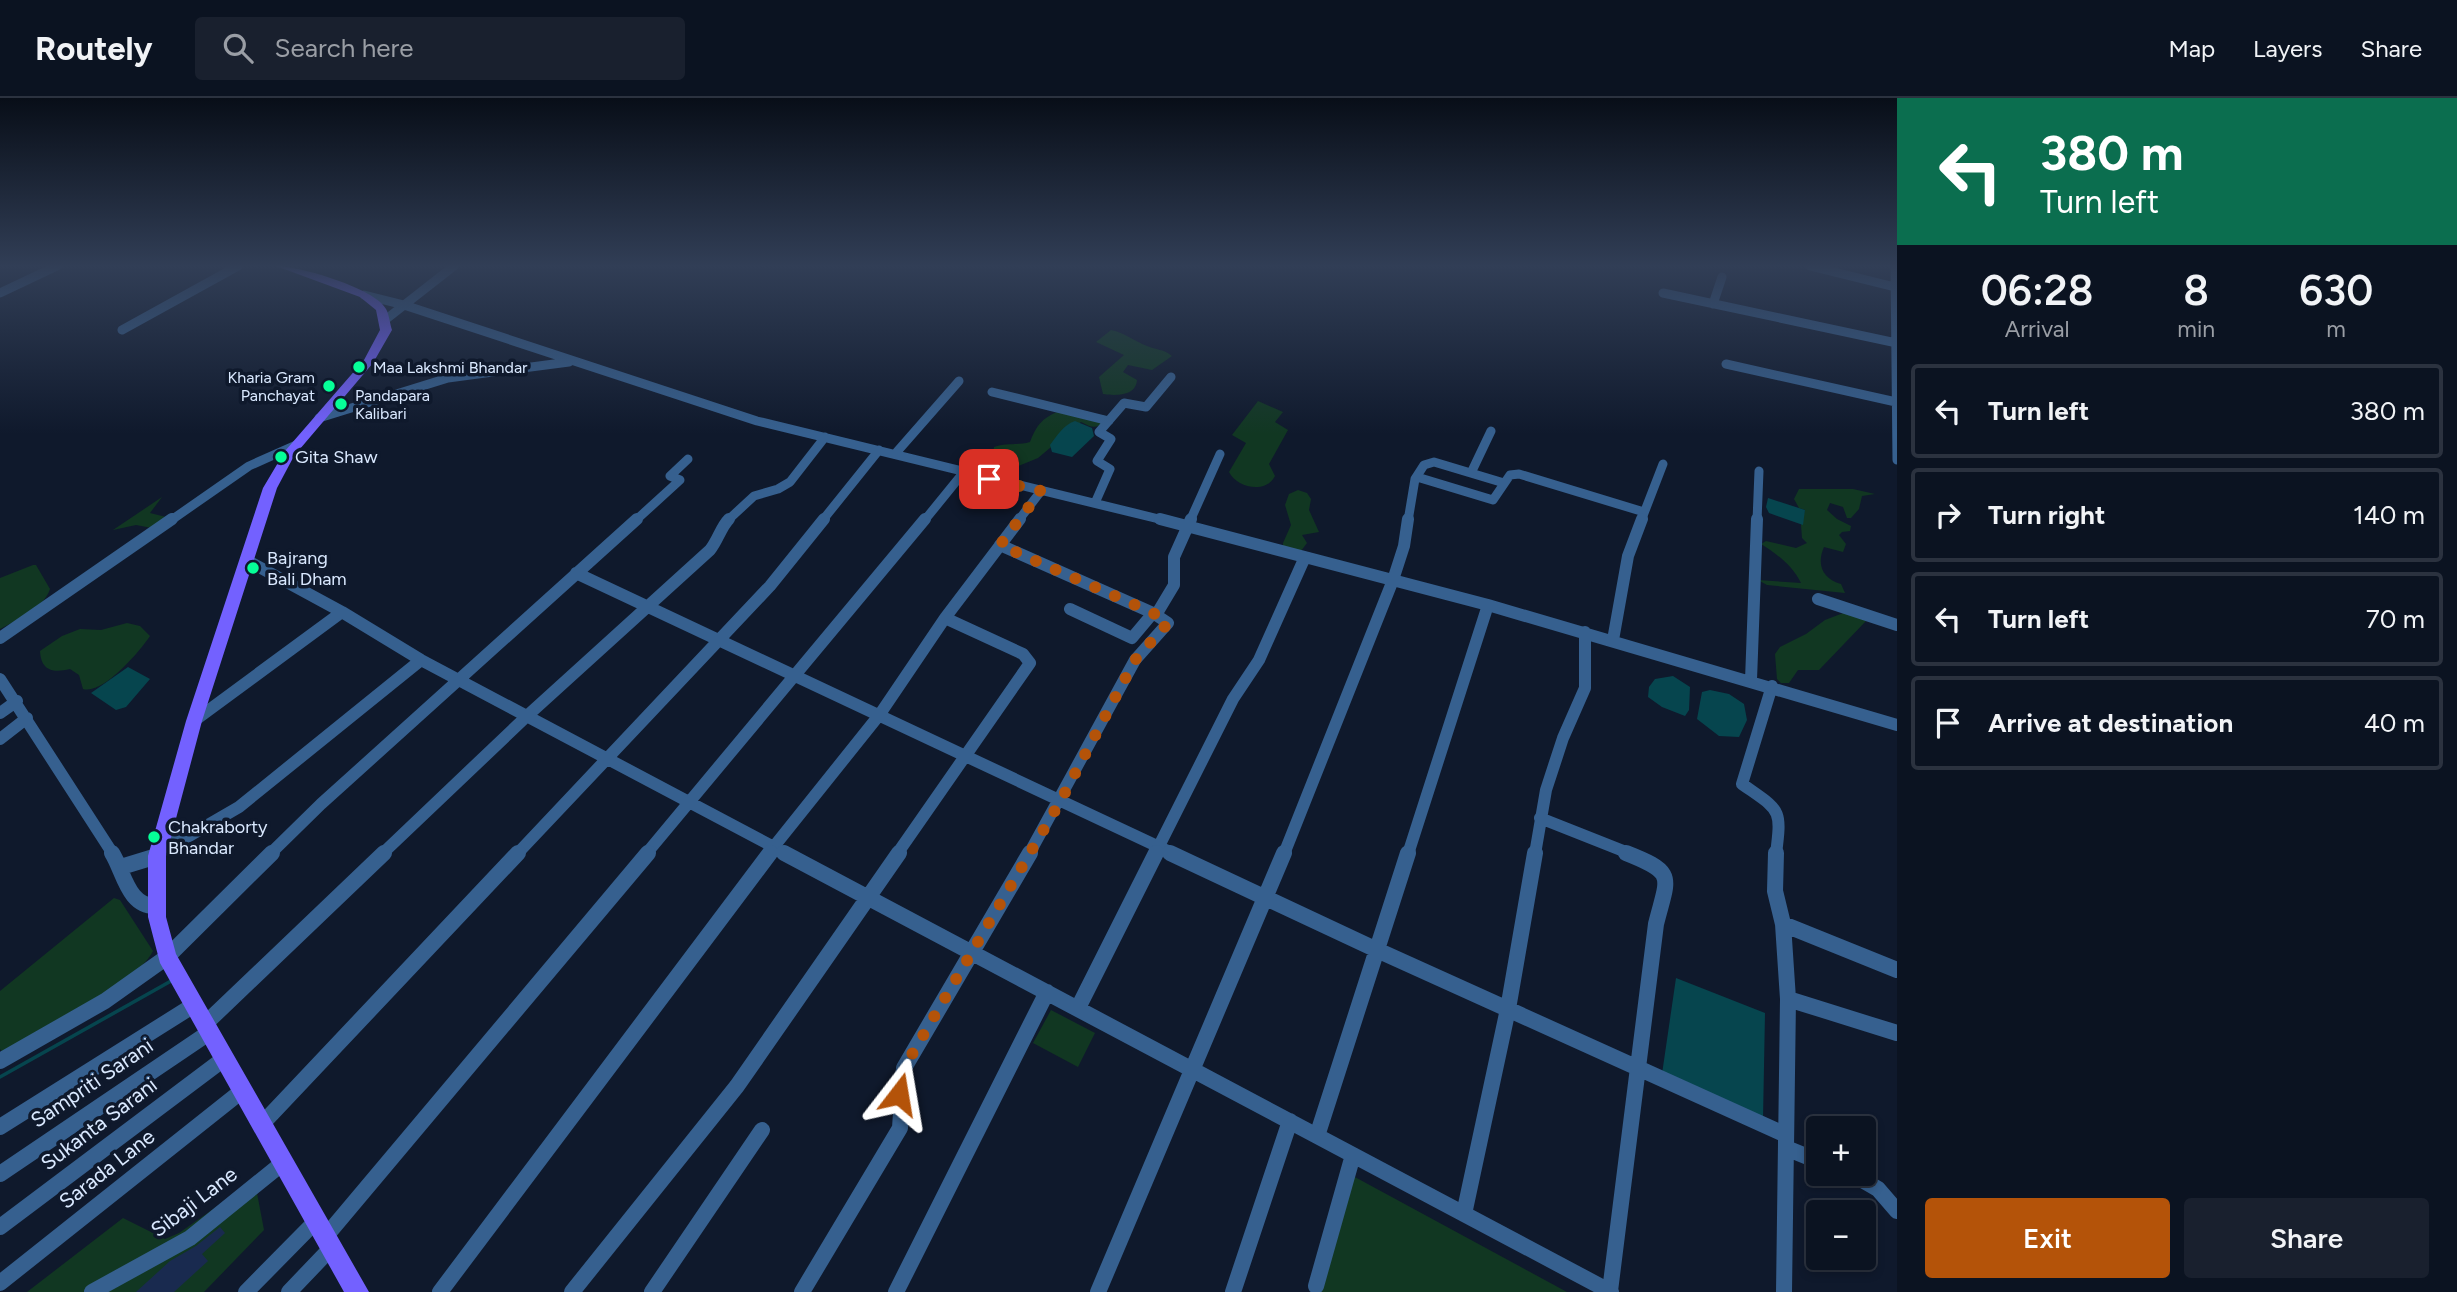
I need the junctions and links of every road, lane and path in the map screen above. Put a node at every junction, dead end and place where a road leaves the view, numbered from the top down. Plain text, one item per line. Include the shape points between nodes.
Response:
1 (137, 322) edge
2 (385, 322) edge
3 (454, 322) edge
4 (1796, 322) edge
5 (1896, 322) edge
6 (122, 330) dead end
7 (1896, 343) edge
8 (573, 362) junction
9 (1726, 364) dead end
10 (1171, 377) dead end
11 (960, 381) dead end
12 (992, 391) dead end
13 (1896, 402) edge
14 (319, 418) junction
15 (1109, 421) junction
16 (1491, 431) dead end
17 (825, 437) junction
18 (296, 445) junction
19 (1897, 445) edge
20 (879, 450) junction
21 (895, 454) junction
22 (1220, 454) dead end
23 (688, 459) dead end
24 (258, 460) junction
25 (1897, 460) edge
26 (282, 464) junction
27 (1663, 464) dead end
28 (1759, 471) dead end
29 (962, 473) junction
30 (1471, 473) junction
31 (1416, 477) junction
32 (1504, 483) junction
33 (1041, 491) junction
34 (1095, 503) junction
35 (1644, 512) junction
36 (1189, 526) junction
37 (1000, 545) junction
38 (1305, 557) junction
39 (248, 561) junction
40 (576, 573) junction
41 (1394, 580) junction
42 (1818, 599) dead end
43 (1488, 605) junction
44 (646, 607) junction
45 (1070, 609) dead end
46 (342, 612) junction
47 (1155, 614) junction
48 (945, 618) junction
49 (1897, 625) edge
50 (1585, 632) junction
51 (0, 638) edge
52 (1613, 640) junction
53 (719, 642) junction
54 (421, 660) junction
55 (796, 676) junction
56 (0, 679) edge
57 (458, 679) junction
58 (1751, 680) junction
59 (1772, 687) junction
60 (17, 701) junction
61 (0, 713) edge
62 (880, 714) junction
63 (527, 716) junction
64 (27, 718) junction
65 (194, 721) junction
66 (1897, 725) edge
67 (0, 739) edge
68 (967, 756) junction
69 (606, 758) junction
70 (1061, 800) junction
71 (689, 802) junction
72 (1541, 818) junction
73 (774, 847) junction
74 (1160, 847) junction
75 (158, 851) junction
76 (121, 867) junction
77 (867, 896) junction
78 (1267, 898) junction
79 (157, 906) junction
80 (204, 920) joint
81 (1783, 924) junction
82 (180, 944) joint
83 (1377, 950) junction
84 (971, 952) junction
85 (1897, 970) edge
86 (248, 986) joint
87 (181, 988) junction
88 (1047, 992) junction
89 (1788, 999) junction
90 (226, 1006) joint
91 (1077, 1009) junction
92 (1508, 1009) junction
93 (203, 1032) junction
94 (1897, 1033) edge
95 (0, 1061) edge
96 (217, 1064) junction
97 (1191, 1069) junction
98 (1639, 1069) junction
99 (300, 1085) joint
100 (235, 1096) junction
101 (1290, 1121) junction
102 (262, 1124) junction
103 (0, 1127) edge
104 (762, 1130) dead end
105 (1317, 1136) junction
106 (1786, 1142) junction
107 (1353, 1154) junction
108 (1806, 1154) edge
109 (275, 1169) junction
110 (0, 1174) edge
111 (1874, 1186) edge
112 (1897, 1211) edge
113 (1464, 1214) junction
114 (0, 1227) edge
115 (325, 1235) junction
116 (0, 1283) edge
117 (1315, 1286) dead end
118 (290, 1290) edge
119 (92, 1292) edge
120 (246, 1292) edge
121 (357, 1292) edge
122 (440, 1292) edge
123 (572, 1292) edge
124 (652, 1292) edge
125 (802, 1292) edge
126 (897, 1292) edge
127 (1098, 1292) edge
128 (1233, 1292) edge
129 (1610, 1292) edge
130 (1784, 1292) edge

1 - 6 street
2 - 14 main road via 386,330 369,361
3 - 8 street
4 - 7 street
5 - 7 street
7 - 13 street
8 - 14 street via 447,378
8 - 17 street via 757,421
9 - 13 street
10 - 15 street via 1146,407 1125,402
11 - 21 street
12 - 15 street
13 - 19 street
14 - 18 main road
15 - 34 street via 1099,433 1110,441 1097,461 1110,471
16 - 30 street
17 - 20 street
17 - 44 street via 790,482 754,495 723,525 710,550
18 - 24 street
18 - 26 main road
19 - 25 street
20 - 21 street
20 - 53 street
21 - 29 street
22 - 36 street
23 - 40 street via 670,476 680,480
24 - 26 street
24 - 51 street
26 - 39 main road
27 - 35 street
28 - 58 street
29 - 33 street
29 - 55 street
30 - 31 street via 1429,462
30 - 32 street
31 - 32 street via 1487,499 1496,498
31 - 41 street
32 - 35 street via 1510,475 1519,474
33 - 34 street
33 - 37 street
34 - 36 street
35 - 52 street via 1628,556
36 - 38 street
36 - 47 street via 1174,559 1174,585
37 - 47 street
37 - 48 street
38 - 41 street
38 - 74 street via 1259,660 1233,699
39 - 46 street
39 - 65 main road
40 - 44 street
40 - 57 street
41 - 43 street
41 - 78 street
42 - 49 street
43 - 50 street
43 - 83 street
44 - 53 street
44 - 63 street
45 - 47 street via 1132,638
46 - 54 street
46 - 65 street
47 - 70 street via 1168,623 1135,660
48 - 62 street
48 - 68 street via 1023,654 1030,663
50 - 52 street
50 - 72 street via 1585,688 1563,738
52 - 58 street
53 - 55 street
53 - 69 street
54 - 57 street
54 - 75 street via 239,807
55 - 62 street
55 - 71 street
56 - 60 street
57 - 63 street
57 - 80 street via 321,804
58 - 59 street
59 - 66 street
59 - 81 street via 1742,783 1779,814 1774,867
60 - 61 street
60 - 64 street
62 - 68 street
62 - 73 street
63 - 69 street
63 - 86 street
64 - 67 street
64 - 76 street
65 - 75 main road
68 - 70 street
68 - 77 street
69 - 71 street
69 - 99 street
70 - 74 street
70 - 84 street
71 - 73 street
71 - 115 street
72 - 92 street
72 - 98 street via 1652,863 1665,873
73 - 77 street
73 - 122 street
74 - 78 street
74 - 91 street
75 - 76 street
75 - 79 main road
76 - 79 street via 139,904
77 - 84 street
77 - 123 street via 730,1096
78 - 83 street
78 - 97 street
79 - 87 main road via 160,934
80 - 82 street
81 - 85 street
81 - 89 street
82 - 87 street
83 - 92 street
83 - 105 street
84 - 88 street
84 - 125 street via 904,1068 899,1087 900,1128
86 - 90 street
87 - 93 main road
87 - 95 street via 111,998
87 - 103 street via 162,1025
88 - 91 street
88 - 126 street
89 - 94 street
89 - 106 street
90 - 93 street, Sampriti Sarani
91 - 97 street
92 - 98 street
92 - 113 street
93 - 96 main road
93 - 110 street, Sampriti Sarani
96 - 100 main road
96 - 114 street, Sukanta Sarani
97 - 101 street
97 - 127 street
98 - 106 street
98 - 129 street
99 - 102 street
100 - 102 main road
100 - 116 street, Sarada Lane
101 - 105 street
101 - 128 street
102 - 109 main road
104 - 124 street
105 - 107 street
106 - 108 street
106 - 130 street
107 - 113 street
107 - 117 street
109 - 115 main road
109 - 119 street, Sibaji Lane via 190,1238
111 - 112 street via 1891,1199
113 - 129 street
115 - 118 street via 309,1270
115 - 120 street via 298,1239
115 - 121 main road

